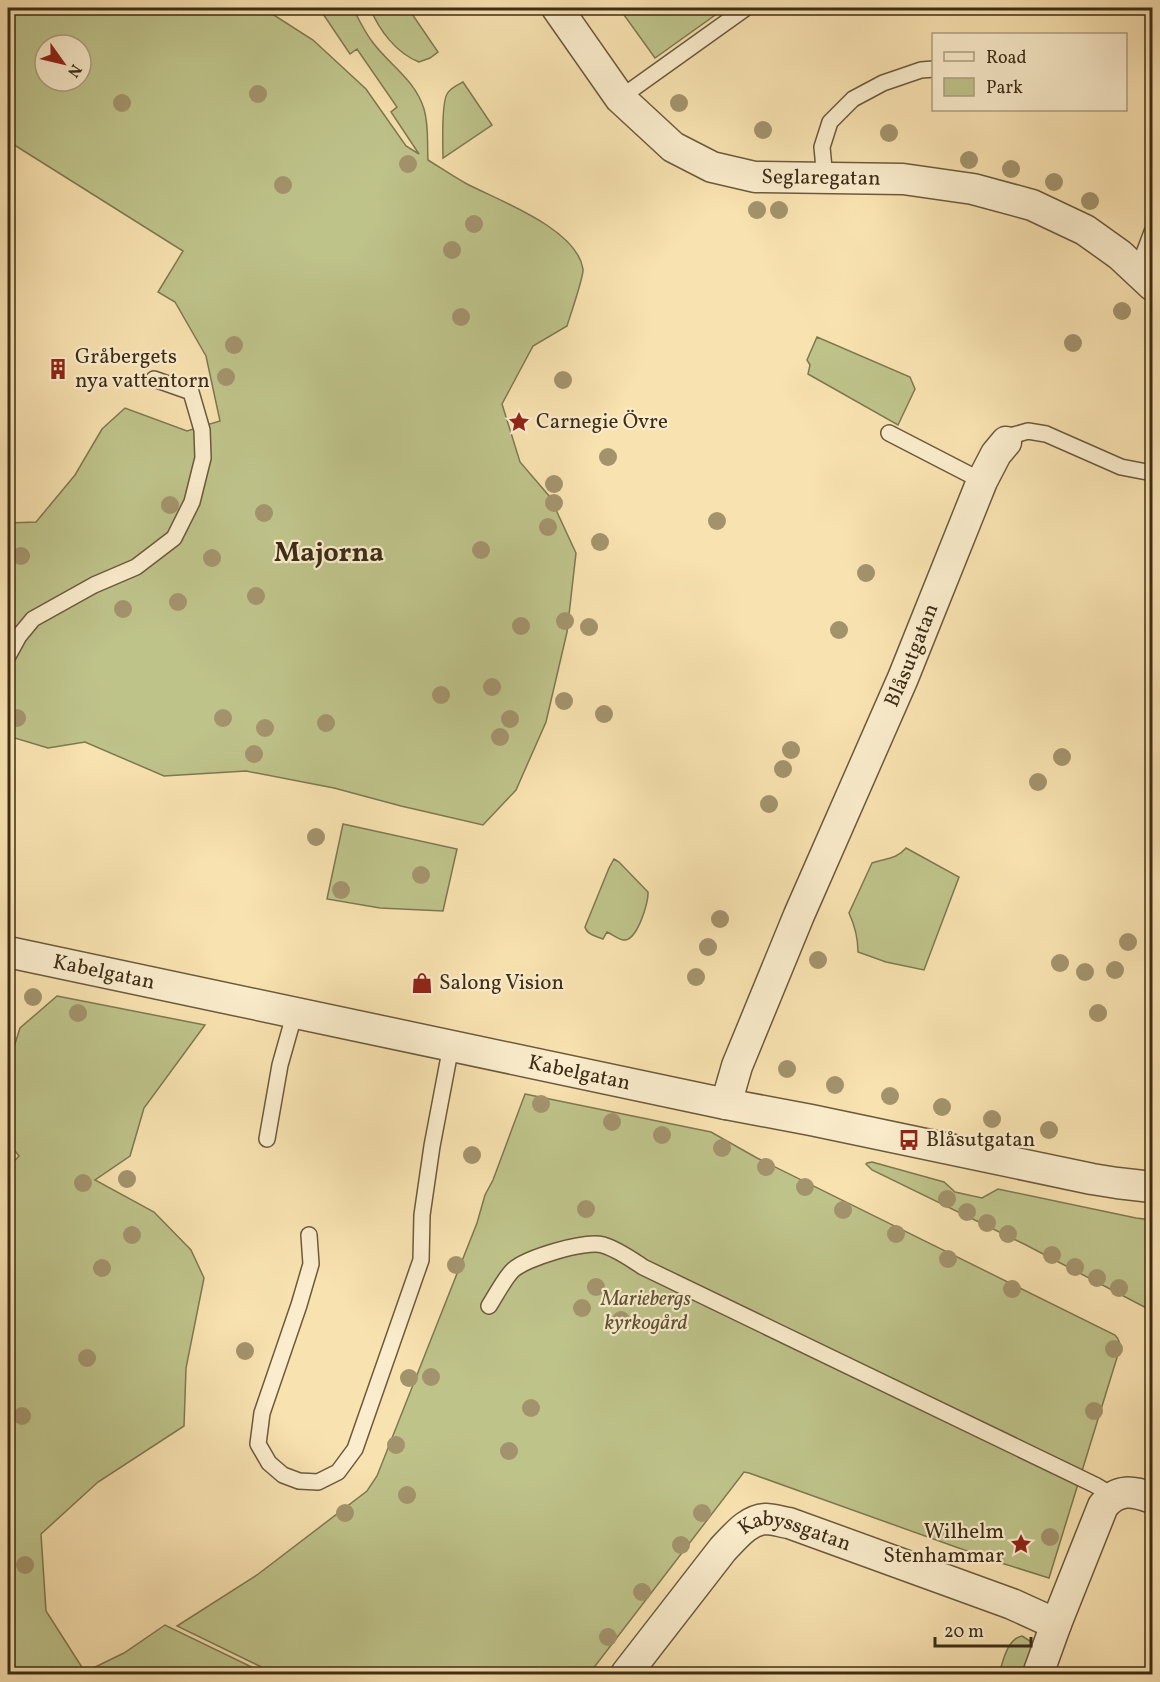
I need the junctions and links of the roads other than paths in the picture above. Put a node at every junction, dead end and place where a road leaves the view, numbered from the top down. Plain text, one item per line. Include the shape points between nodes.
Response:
1 (557, 8) edge
2 (746, 8) edge
3 (932, 69) edge
4 (620, 98) junction
5 (825, 179) junction
6 (1152, 232) edge
7 (1143, 277) edge
8 (154, 379) dead end
9 (890, 433) dead end
10 (1006, 442) joint
11 (1152, 473) edge
12 (982, 481) junction
13 (8, 656) edge
14 (8, 952) edge
15 (295, 1012) junction
16 (451, 1046) junction
17 (726, 1104) junction
18 (267, 1139) dead end
19 (1152, 1186) edge
20 (309, 1235) dead end
21 (489, 1306) dead end
22 (1110, 1497) junction
23 (1152, 1498) edge
24 (1056, 1623) junction
25 (626, 1674) edge
26 (1038, 1674) edge

1 - 4 street, Seglaregatan
2 - 4 lane
3 - 5 lane via 883,83 853,99 830,122 822,147
4 - 5 street, Seglaregatan via 673,147 712,167 755,177
5 - 7 street, Seglaregatan via 903,179 973,189 1032,205 1085,230
6 - 7 lane, Seglaregatan via 1143,256
8 - 13 lane via 191,392 202,430 203,458 192,502 174,538 135,567 33,619
9 - 12 lane
10 - 11 lane via 1028,431 1046,434 1121,467
10 - 12 street, Blåsutgatan
12 - 17 street, Blåsutgatan via 903,678 737,1066
14 - 15 street, Kabelgatan
15 - 16 street, Kabelgatan
15 - 18 lane via 280,1065
16 - 17 street, Kabelgatan
16 - 20 lane via 430,1157 421,1260 355,1449 338,1472 318,1482 283,1475 269,1463 258,1444 262,1413 310,1264
17 - 19 street, Kabelgatan via 1092,1179
21 - 22 lane via 512,1271 531,1260 583,1245 605,1245 643,1267 1095,1485
22 - 23 street via 1127,1491
22 - 24 street
24 - 25 street, Kabyssgatan via 789,1523 765,1519 752,1522 723,1549
24 - 26 street

